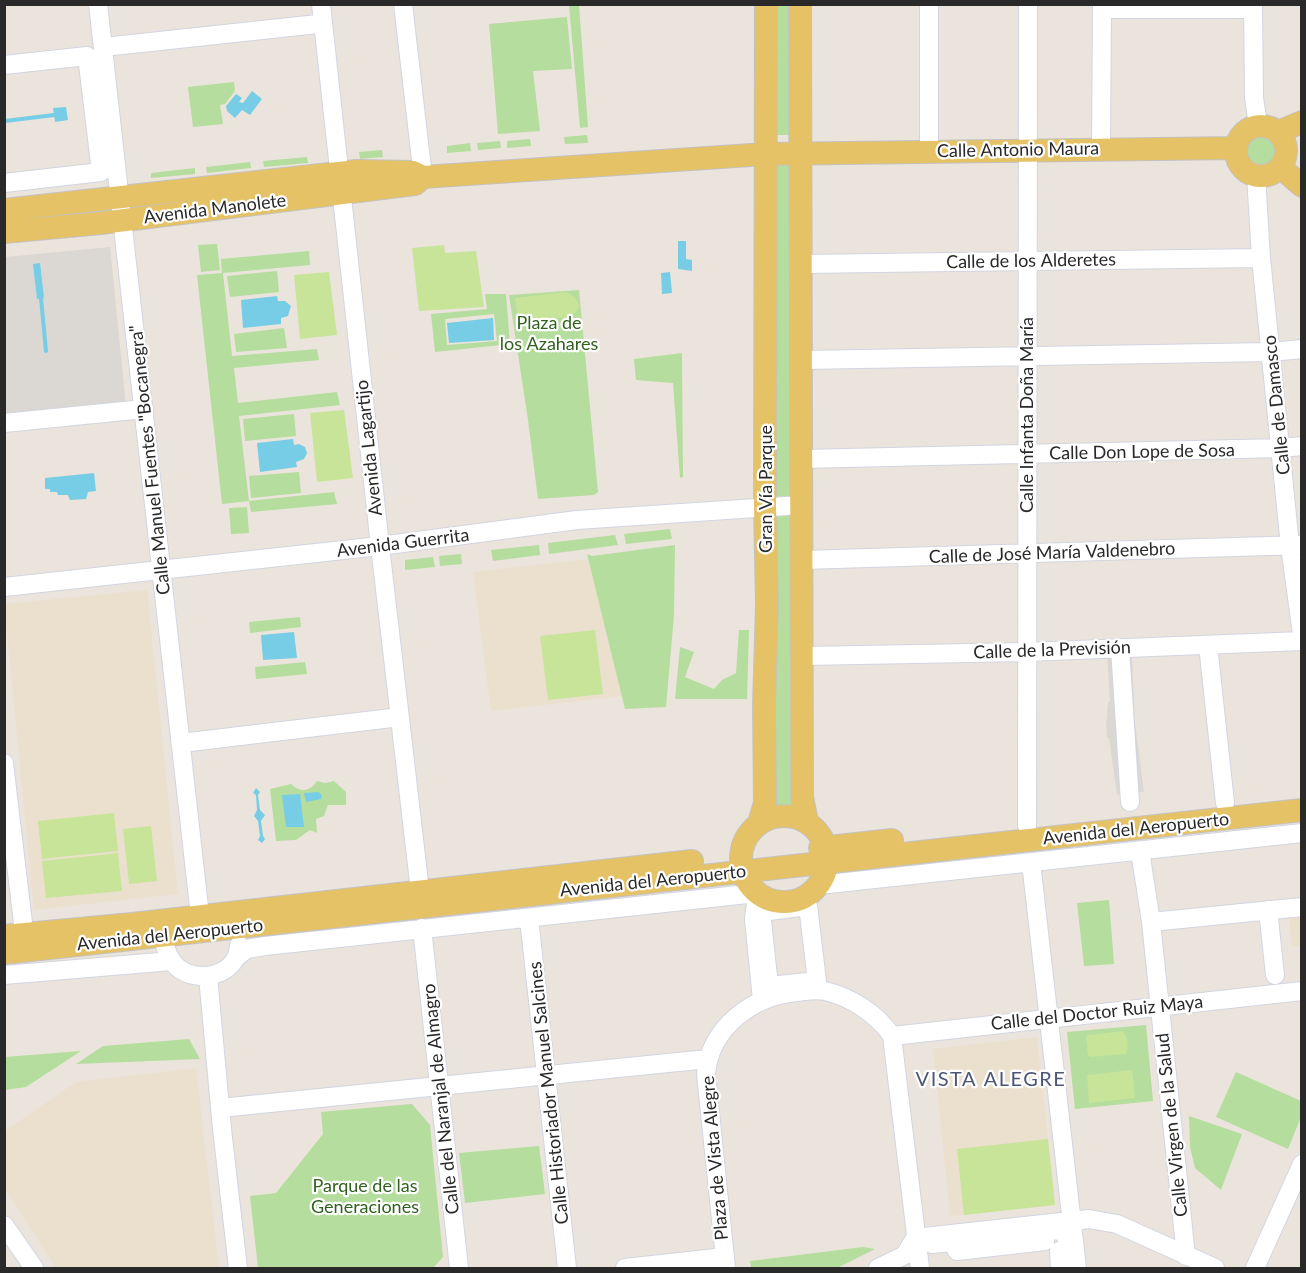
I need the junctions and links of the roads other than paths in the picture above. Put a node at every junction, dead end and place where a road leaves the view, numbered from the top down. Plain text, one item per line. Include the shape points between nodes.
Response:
1 (98, 4) edge
2 (321, 4) edge
3 (403, 4) edge
4 (766, 4) edge
5 (800, 4) edge
6 (929, 4) edge
7 (1028, 4) edge
8 (1102, 7) edge
9 (1253, 7) edge
10 (318, 24) dead end
11 (113, 46) dead end
12 (4, 65) edge
13 (1302, 122) edge
14 (1268, 129) junction
15 (1236, 148) junction
16 (1101, 149) junction
17 (1028, 151) junction
18 (929, 152) junction
19 (766, 153) junction
20 (799, 154) junction
21 (1280, 167) junction
22 (1256, 175) junction
23 (423, 177) junction
24 (4, 183) edge
25 (341, 183) junction
26 (1302, 186) edge
27 (121, 197) junction
28 (4, 210) edge
29 (123, 220) junction
30 (4, 232) edge
31 (1261, 258) junction
32 (1027, 261) junction
33 (801, 264) junction
34 (1302, 349) edge
35 (1271, 352) junction
36 (1027, 357) junction
37 (801, 360) junction
38 (144, 409) junction
39 (4, 423) edge
40 (1302, 446) edge
41 (1282, 448) junction
42 (1027, 454) junction
43 (802, 459) junction
44 (801, 505) junction
45 (765, 507) junction
46 (380, 546) junction
47 (1296, 546) edge
48 (1027, 553) junction
49 (802, 560) junction
50 (162, 569) junction
51 (4, 587) edge
52 (1302, 634) edge
53 (1302, 641) edge
54 (1208, 645) junction
55 (1120, 648) junction
56 (1027, 652) junction
57 (803, 657) junction
58 (400, 717) junction
59 (181, 744) junction
60 (4, 763) edge
61 (1302, 795) edge
62 (1130, 802) dead end
63 (1225, 803) junction
64 (1302, 810) edge
65 (807, 822) junction
66 (759, 823) junction
67 (1027, 826) junction
68 (1302, 834) edge
69 (1140, 851) junction
70 (827, 855) junction
71 (1031, 862) junction
72 (742, 864) junction
73 (420, 891) junction
74 (757, 893) junction
75 (814, 894) junction
76 (1302, 907) edge
77 (1268, 910) junction
78 (200, 916) junction
79 (529, 918) junction
80 (237, 920) junction
81 (1151, 922) junction
82 (422, 928) junction
83 (12, 935) edge
84 (163, 937) junction
85 (4, 953) edge
86 (238, 956) junction
87 (172, 961) junction
88 (4, 975) edge
89 (1275, 975) dead end
90 (208, 976) junction
91 (825, 991) junction
92 (1302, 991) edge
93 (762, 1000) junction
94 (1160, 1005) junction
95 (1048, 1018) junction
96 (892, 1036) junction
97 (708, 1059) junction
98 (547, 1077) junction
99 (439, 1086) junction
100 (220, 1108) junction
101 (1302, 1164) edge
102 (1071, 1220) junction
103 (4, 1225) edge
104 (915, 1238) junction
105 (1186, 1256) junction
106 (726, 1263) edge
107 (890, 1266) edge
108 (32, 1268) edge
109 (238, 1269) edge
110 (459, 1269) edge
111 (567, 1269) edge
112 (625, 1269) edge
113 (920, 1269) edge
114 (931, 1269) edge
115 (1060, 1269) edge
116 (1077, 1269) edge
117 (1215, 1269) edge
118 (1255, 1269) edge

1 - 27 street, Calle Manuel Fuentes "Bocanegra"
2 - 25 street, Avenida Lagartijo
3 - 23 street
4 - 19 main road, Gran Vía Parque
5 - 20 main road, Gran Vía Parque
6 - 18 street
7 - 17 street, Calle Infanta Doña María
8 - 9 street
8 - 16 street
9 - 14 street via 1254,97
10 - 11 street
12 - 24 street via 87,56 101,172
13 - 14 main road
14 - 15 main road via 1243,133
14 - 21 main road via 1284,142 1286,149
15 - 16 main road, Calle Antonio Maura
15 - 22 main road via 1239,163
16 - 17 main road, Calle Antonio Maura
17 - 18 main road, Calle Antonio Maura
17 - 32 street, Calle Infanta Doña María
18 - 20 main road, Calle Antonio Maura
19 - 20 main road
19 - 23 main road, Avenida Manolete
19 - 45 main road, Gran Vía Parque
20 - 33 main road, Gran Vía Parque
21 - 22 main road via 1269,174
21 - 26 main road
22 - 31 street, Calle de Damasco
23 - 25 main road, Avenida Manolete via 415,184
25 - 27 main road, Avenida Manolete
25 - 29 main road, Avenida Manolete
25 - 46 street, Avenida Lagartijo
27 - 28 main road, Avenida Manolete
27 - 29 street, Calle Manuel Fuentes "Bocanegra"
29 - 30 main road, Avenida Manolete
29 - 38 street, Calle Manuel Fuentes "Bocanegra"
31 - 32 street, Calle de los Alderetes
31 - 35 street, Calle de Damasco
32 - 33 street, Calle de los Alderetes
32 - 36 street, Calle Infanta Doña María
33 - 37 main road, Gran Vía Parque
34 - 35 street
35 - 36 street
35 - 41 street, Calle de Damasco
36 - 37 street
36 - 42 street, Calle Infanta Doña María
37 - 43 main road, Gran Vía Parque
38 - 39 street
38 - 50 street, Calle Manuel Fuentes "Bocanegra"
40 - 41 street, Calle Don Lope de Sosa
41 - 42 street, Calle Don Lope de Sosa
41 - 47 street, Calle de Damasco
42 - 43 street, Calle Don Lope de Sosa
42 - 48 street, Calle Infanta Doña María
43 - 44 main road, Gran Vía Parque
44 - 45 street, Avenida Guerrita
44 - 49 main road, Gran Vía Parque
45 - 46 street, Avenida Guerrita via 577,520
45 - 66 main road, Gran Vía Parque via 765,803
46 - 50 street, Avenida Guerrita
46 - 58 street, Avenida Lagartijo
47 - 48 street, Calle de José María Valdenebro
47 - 52 street, Calle de Damasco
48 - 49 street, Calle de José María Valdenebro
48 - 56 street, Calle Infanta Doña María
49 - 57 main road, Gran Vía Parque
50 - 51 street, Avenida Guerrita
50 - 59 street, Calle Manuel Fuentes "Bocanegra"
53 - 54 street, Calle de la Previsión
54 - 55 street, Calle de la Previsión
54 - 63 street
55 - 56 street, Calle de la Previsión
55 - 62 street
56 - 57 street, Calle de la Previsión
56 - 67 street, Calle Infanta Doña María
57 - 65 main road, Gran Vía Parque via 802,802
58 - 59 street
58 - 73 street, Avenida Lagartijo
59 - 78 street, Calle Manuel Fuentes "Bocanegra"
60 - 83 street via 23,923
61 - 63 main road, Avenida del Aeropuerto
63 - 67 main road, Avenida del Aeropuerto
64 - 70 main road, Avenida del Aeropuerto
65 - 66 main road via 786,816
65 - 70 main road via 818,831
66 - 72 main road via 745,839
67 - 70 main road, Avenida del Aeropuerto
68 - 69 street, Avenida del Aeropuerto
69 - 71 street, Avenida del Aeropuerto
69 - 81 street, Calle Virgen de la Salud
70 - 72 main road, Avenida del Aeropuerto
70 - 75 main road via 826,872
71 - 75 street, Avenida del Aeropuerto
71 - 95 street
72 - 73 main road, Avenida del Aeropuerto
72 - 74 main road via 750,886
72 - 80 main road, Avenida del Aeropuerto
73 - 80 main road, Avenida del Aeropuerto
74 - 75 main road via 782,902
74 - 79 street, Avenida del Aeropuerto
74 - 93 street via 754,919
75 - 75 street via 817,981 769,986 761,912
75 - 91 street
76 - 77 street
77 - 81 street
77 - 89 street
78 - 80 main road, Avenida del Aeropuerto
78 - 83 main road, Avenida del Aeropuerto
79 - 82 street, Avenida del Aeropuerto
79 - 98 street, Calle Historiador Manuel Salcines
80 - 84 main road, Avenida del Aeropuerto
80 - 86 street
81 - 94 street, Calle Virgen de la Salud
82 - 86 street, Avenida del Aeropuerto via 247,949
82 - 99 street, Calle del Naranjal de Almagro
84 - 85 main road, Avenida del Aeropuerto
84 - 87 street
86 - 90 street, Avenida del Aeropuerto via 228,968
87 - 88 street, Avenida del Aeropuerto
87 - 90 street via 188,973
90 - 100 street
91 - 93 street, Plaza de Vista Alegre via 788,993
91 - 96 street, Plaza de Vista Alegre via 880,1020
92 - 94 street, Calle del Doctor Ruiz Maya
93 - 97 street, Plaza de Vista Alegre via 725,1027
94 - 95 street, Calle del Doctor Ruiz Maya
94 - 105 street, Calle Virgen de la Salud
95 - 96 street, Calle del Doctor Ruiz Maya
95 - 102 street
96 - 104 street
97 - 98 street
97 - 106 street, Plaza de Vista Alegre via 706,1074
98 - 99 street
98 - 111 street, Calle Historiador Manuel Salcines
99 - 100 street
99 - 110 street, Calle del Naranjal de Almagro
100 - 109 street
101 - 118 street
102 - 104 street
102 - 105 street via 1117,1224
102 - 116 street
103 - 108 street
104 - 107 street via 904,1255
104 - 113 street
105 - 117 street
106 - 112 street
114 - 115 street via 928,1248 932,1244 952,1242 957,1251 1045,1241 1040,1232 1059,1230 1066,1235 1069,1255 1059,1251

